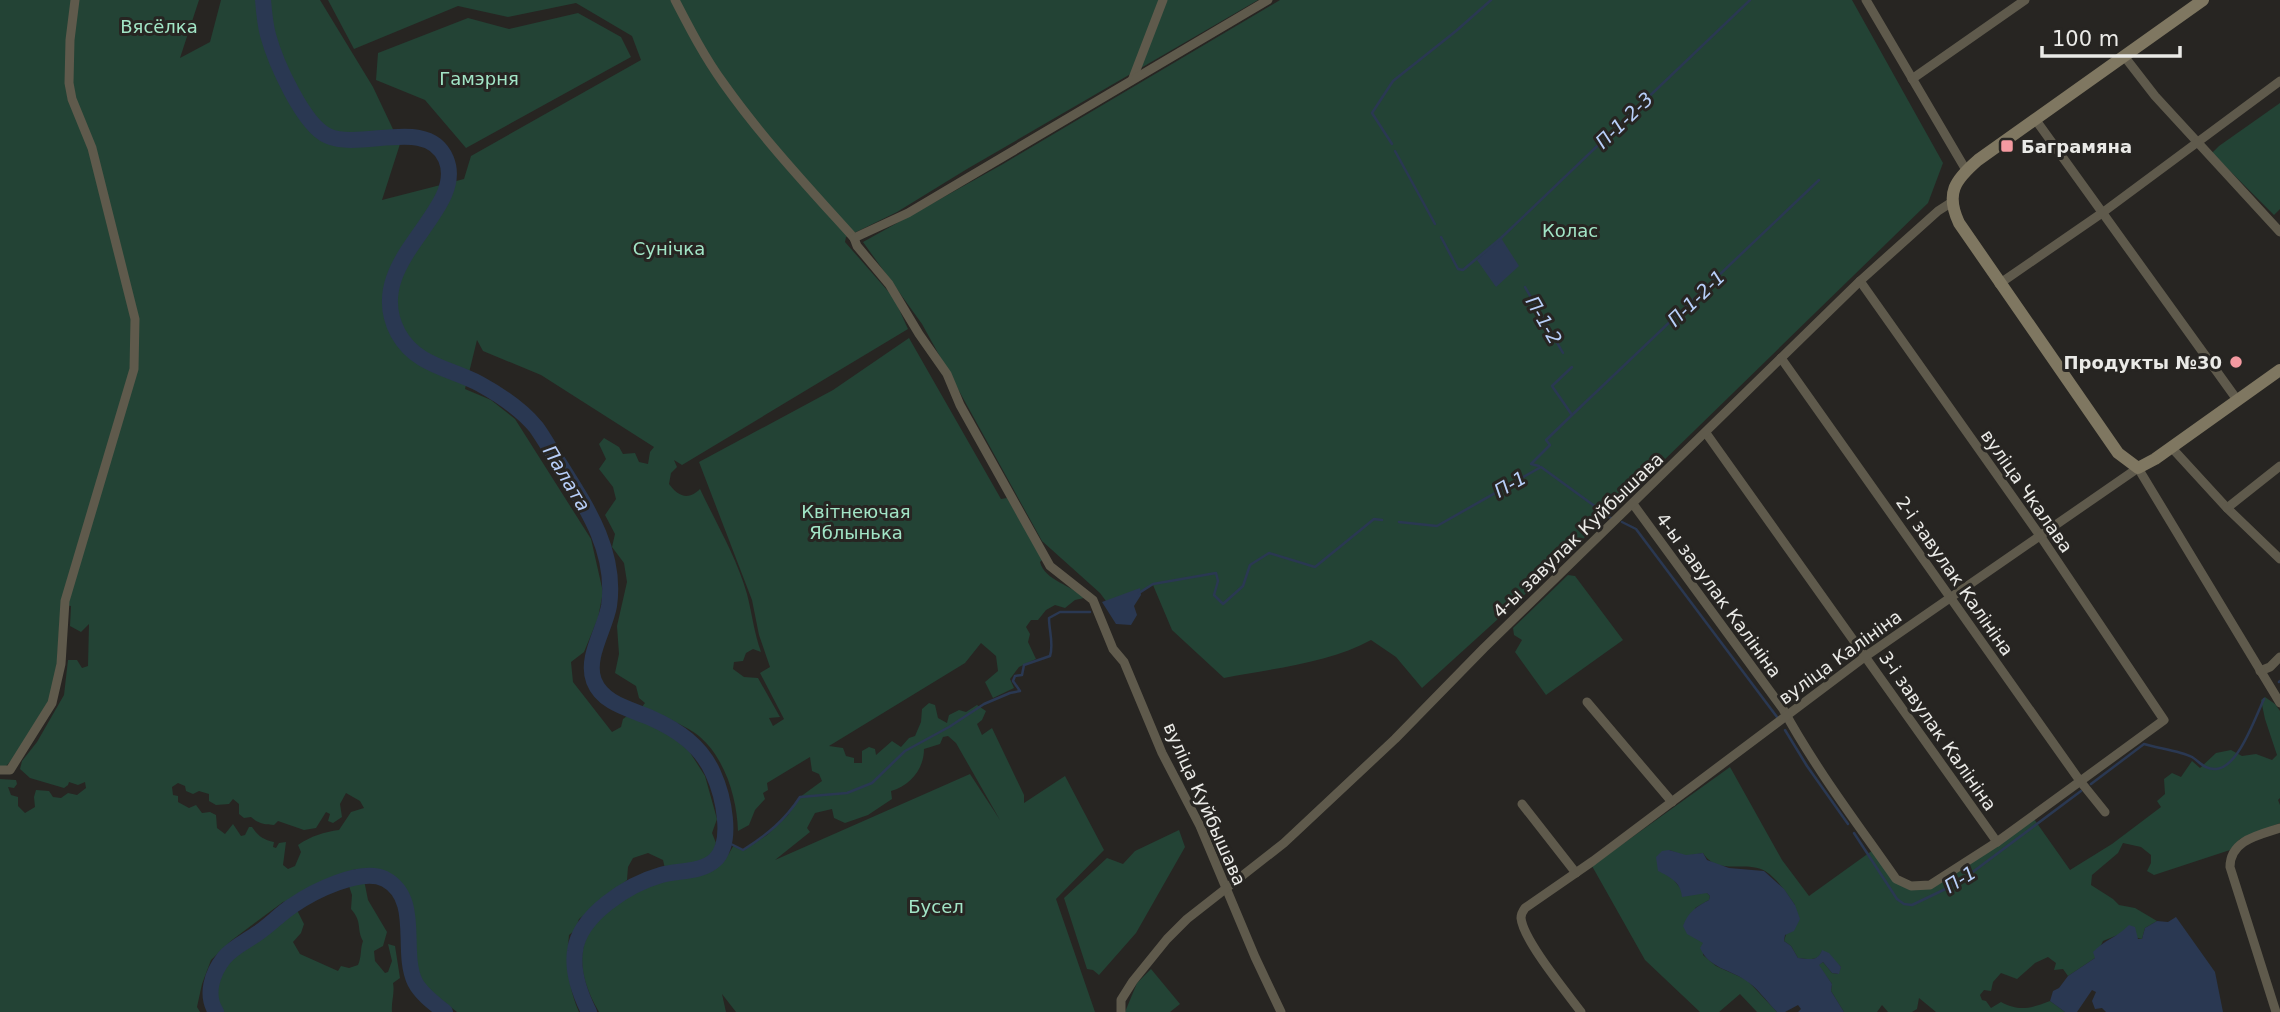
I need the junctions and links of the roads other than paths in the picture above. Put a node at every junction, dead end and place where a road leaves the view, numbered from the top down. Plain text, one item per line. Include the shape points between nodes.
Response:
1 (75, 0) edge
2 (675, 0) edge
3 (1163, 0) edge
4 (1268, 0) edge
5 (1866, 0) edge
6 (2025, 0) edge
7 (2203, 0) edge
8 (2124, 56) junction
9 (1133, 78) junction
10 (1912, 79) junction
11 (2280, 81) edge
12 (2035, 119) junction
13 (2197, 142) junction
14 (1966, 170) junction
15 (1952, 202) junction
16 (2102, 213) junction
17 (2280, 232) edge
18 (854, 238) junction
19 (1860, 281) junction
20 (1999, 284) junction
21 (1781, 358) junction
22 (2280, 370) edge
23 (2238, 401) junction
24 (1706, 433) junction
25 (2171, 447) junction
26 (2280, 466) edge
27 (2138, 468) junction
28 (1633, 504) junction
29 (2227, 508) junction
30 (2040, 537) junction
31 (2280, 559) edge
32 (1952, 599) junction
33 (1866, 656) junction
34 (2280, 657) edge
35 (2260, 671) junction
36 (1587, 702) dead end
37 (2279, 702) edge
38 (1787, 717) junction
39 (0, 770) edge
40 (2080, 781) junction
41 (1672, 802) junction
42 (1522, 804) dead end
43 (2105, 812) dead end
44 (2280, 828) edge
45 (1997, 842) junction
46 (1576, 873) junction
47 (1227, 889) junction
48 (1121, 1000) junction
49 (1115, 1012) edge
50 (1121, 1012) edge
51 (1282, 1012) edge
52 (1581, 1012) edge
53 (2276, 1012) edge

1 - 39 street via 69,83 92,148 135,319 134,369 65,601 61,664 52,703 10,770
2 - 18 street via 724,84
3 - 9 street
4 - 9 street
5 - 10 street
6 - 10 street
7 - 8 street
8 - 12 street
8 - 13 street
9 - 18 street via 908,213
10 - 14 street
11 - 13 street
12 - 14 street
12 - 16 street
13 - 16 street
13 - 17 street
14 - 15 street
15 - 19 street, 4-ы завулак Куйбышава
15 - 20 street via 1959,223
16 - 20 street
16 - 23 street
18 - 47 street, вуліца Куйбышава via 947,374 1050,566 1086,593 1098,610
19 - 21 street, 4-ы завулак Куйбышава
19 - 30 street, вуліца Чкалава
20 - 27 street via 2118,453
21 - 24 street, 4-ы завулак Куйбышава
21 - 32 street, 2-і завулак Калініна
22 - 23 street, вуліца Калініна
23 - 25 street, вуліца Калініна
24 - 28 street, 4-ы завулак Куйбышава
24 - 33 street, 3-і завулак Калініна
25 - 27 street, вуліца Калініна
25 - 29 street
26 - 29 street
27 - 30 street, вуліца Калініна
27 - 35 street
28 - 38 street, 4-ы завулак Калініна
28 - 47 street, 4-ы завулак Куйбышава via 1395,740
29 - 31 street
30 - 32 street, вуліца Калініна
30 - 40 street, вуліца Чкалава via 2164,720
32 - 33 street, вуліца Калініна
32 - 40 street, 2-і завулак Калініна
33 - 38 street, вуліца Калініна
33 - 45 street, 3-і завулак Калініна
34 - 35 street
35 - 37 street
36 - 41 street
38 - 41 street, вуліца Калініна
38 - 45 street, 4-ы завулак Калініна via 1896,879 1911,886 1930,885
40 - 43 street, 2-і завулак Калініна
40 - 45 street
41 - 46 street, вуліца Калініна
42 - 46 street
44 - 53 street via 2242,843 2232,854 2230,867
46 - 52 street, вуліца Калініна via 1529,904 1521,919 1547,967
47 - 48 street, 4-ы завулак Куйбышава via 1167,939
47 - 51 street, вуліца Куйбышава
48 - 49 street, 4-ы завулак Куйбышава
48 - 50 street

